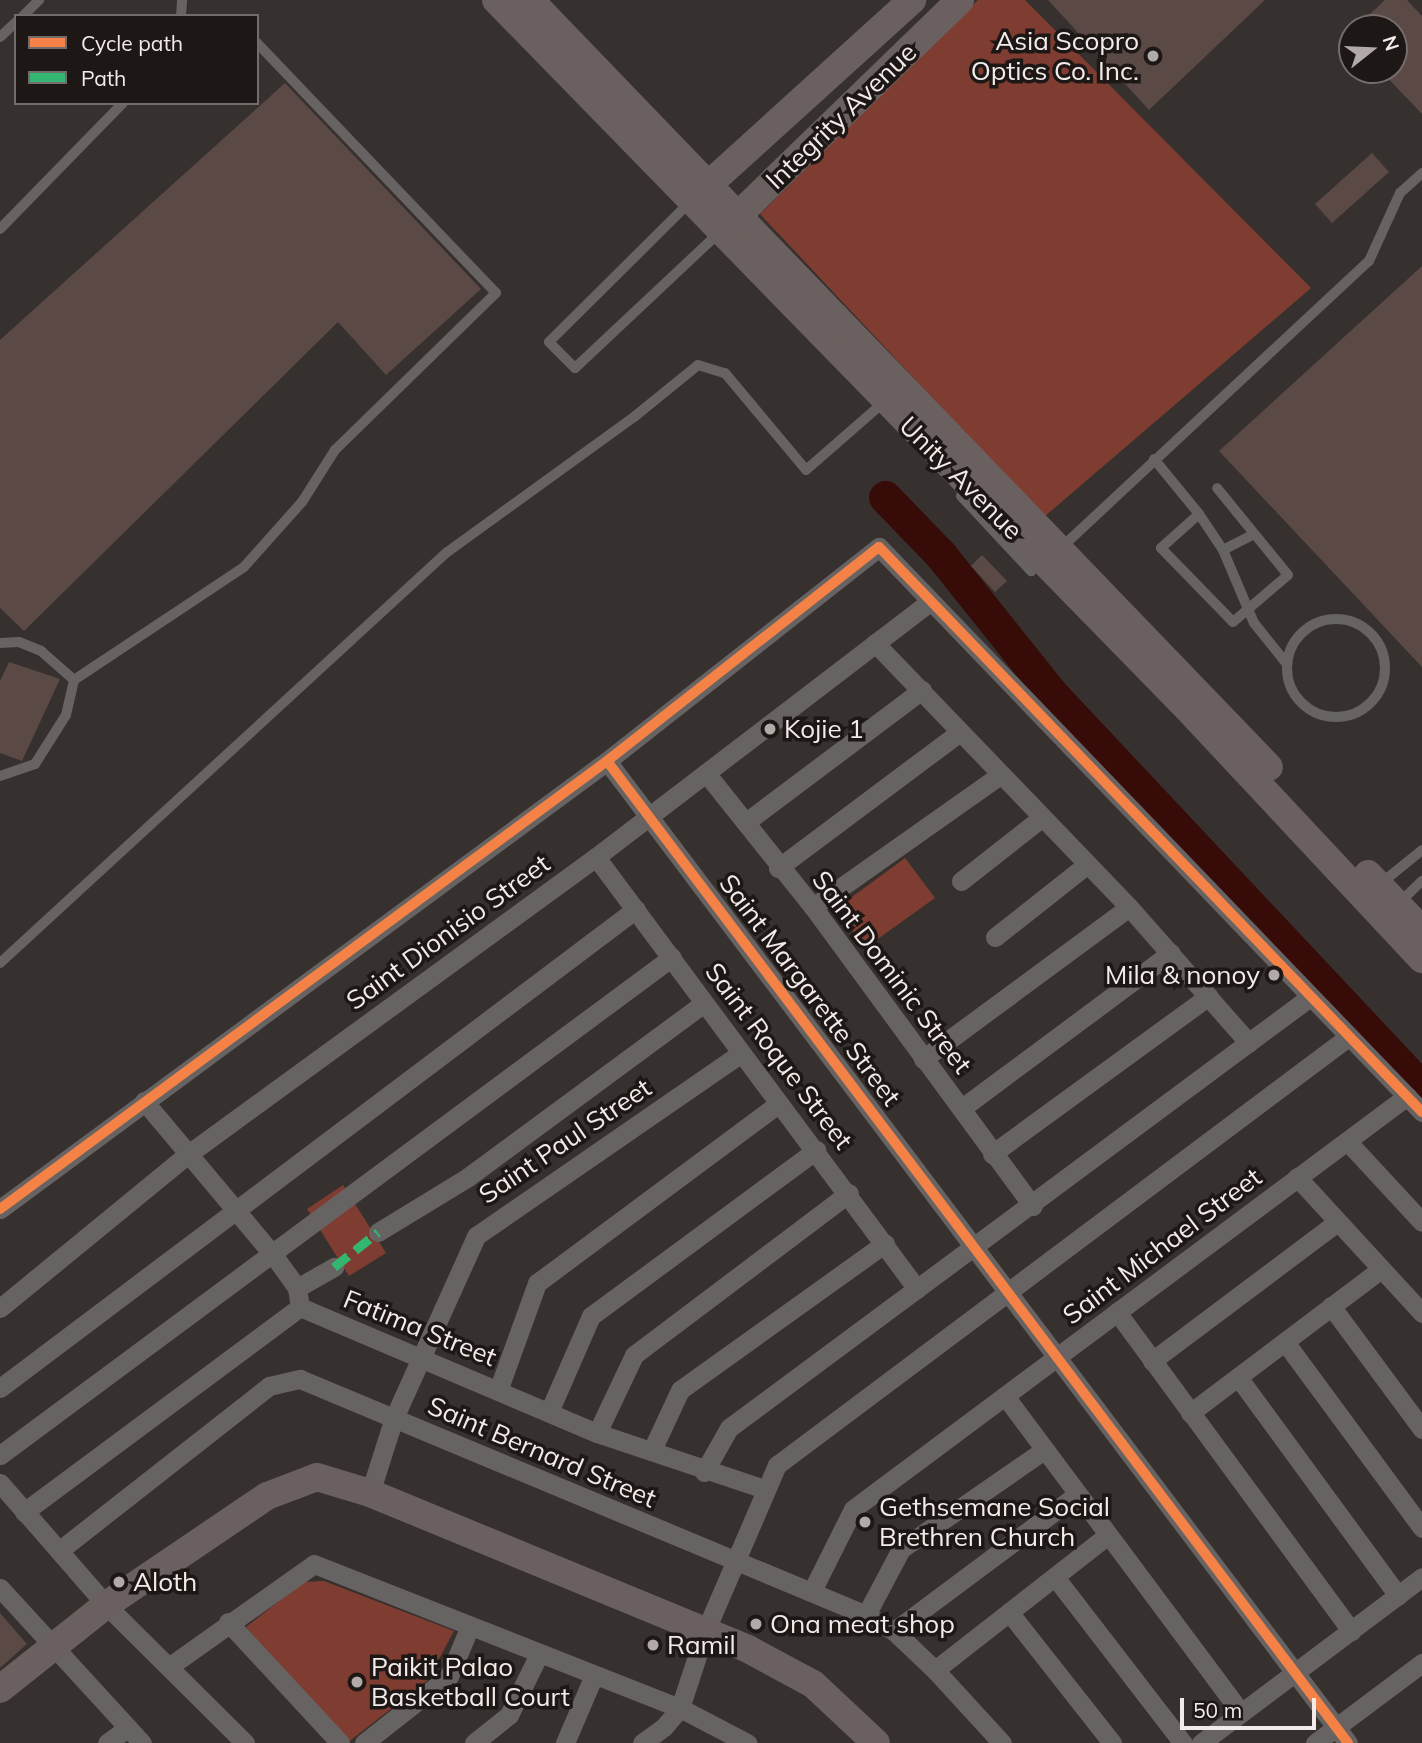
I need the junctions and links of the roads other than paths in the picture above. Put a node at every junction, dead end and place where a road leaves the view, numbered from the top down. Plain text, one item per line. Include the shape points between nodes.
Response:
1 (39, 0) edge
2 (496, 0) edge
3 (530, 0) edge
4 (912, 0) edge
5 (960, 0) edge
6 (25, 14) edge
7 (14, 24) edge
8 (0, 37) edge
9 (259, 45) edge
10 (121, 105) edge
11 (1422, 173) edge
12 (700, 193) junction
13 (730, 224) junction
14 (0, 229) edge
15 (886, 401) junction
16 (1154, 459) junction
17 (950, 468) junction
18 (1217, 488) dead end
19 (1199, 514) junction
20 (1253, 535) junction
21 (1060, 549) junction
22 (1223, 550) junction
23 (1031, 571) dead end
24 (930, 602) junction
25 (1249, 612) junction
26 (0, 643) edge
27 (875, 643) junction
28 (1287, 664) junction
29 (74, 680) junction
30 (922, 690) junction
31 (960, 732) junction
32 (607, 761) junction
33 (706, 773) junction
34 (0, 776) edge
35 (999, 776) junction
36 (650, 816) junction
37 (1041, 818) junction
38 (746, 822) junction
39 (1422, 850) edge
40 (596, 857) junction
41 (1085, 866) junction
42 (778, 868) junction
43 (961, 881) dead end
44 (1422, 881) edge
45 (1381, 901) junction
46 (813, 907) junction
47 (1129, 907) junction
48 (636, 909) junction
49 (1422, 930) edge
50 (995, 937) dead end
51 (1171, 953) junction
52 (672, 957) junction
53 (1422, 959) edge
54 (0, 963) edge
55 (1209, 996) junction
56 (1310, 997) junction
57 (704, 1003) junction
58 (1348, 1037) junction
59 (1249, 1043) junction
60 (741, 1053) junction
61 (923, 1059) junction
62 (1407, 1096) junction
63 (144, 1101) junction
64 (778, 1104) junction
65 (962, 1108) junction
66 (1422, 1112) edge
67 (1346, 1140) junction
68 (816, 1150) junction
69 (992, 1154) junction
70 (187, 1155) junction
71 (1297, 1177) junction
72 (849, 1193) junction
73 (1033, 1206) junction
74 (0, 1209) edge
75 (238, 1212) junction
76 (1337, 1222) junction
77 (1422, 1222) edge
78 (378, 1232) dead end
79 (885, 1243) junction
80 (977, 1248) junction
81 (274, 1256) junction
82 (334, 1267) dead end
83 (1381, 1269) junction
84 (917, 1289) junction
85 (1009, 1291) junction
86 (298, 1298) junction
87 (1331, 1306) junction
88 (0, 1308) edge
89 (1117, 1312) junction
90 (1422, 1313) edge
91 (1285, 1342) junction
92 (422, 1357) junction
93 (1059, 1357) junction
94 (1152, 1361) junction
95 (1238, 1377) junction
96 (0, 1388) edge
97 (499, 1388) junction
98 (1005, 1396) junction
99 (549, 1412) junction
100 (1190, 1413) junction
101 (394, 1418) junction
102 (1422, 1429) edge
103 (597, 1433) junction
104 (653, 1448) junction
105 (1044, 1450) junction
106 (0, 1455) edge
107 (704, 1472) junction
108 (0, 1483) edge
109 (764, 1489) junction
110 (370, 1493) junction
111 (1078, 1494) junction
112 (24, 1512) junction
113 (1422, 1528) edge
114 (1108, 1535) junction
115 (60, 1550) junction
116 (735, 1561) junction
117 (1055, 1577) junction
118 (1422, 1577) edge
119 (813, 1589) junction
120 (1, 1591) edge
121 (1398, 1596) junction
122 (106, 1605) junction
123 (1009, 1612) junction
124 (866, 1615) junction
125 (228, 1622) junction
126 (470, 1626) junction
127 (894, 1631) junction
128 (1351, 1631) junction
129 (705, 1632) junction
130 (53, 1649) junction
131 (539, 1654) junction
132 (1422, 1663) edge
133 (170, 1665) junction
134 (935, 1670) junction
135 (1296, 1672) junction
136 (594, 1675) junction
137 (0, 1689) edge
138 (680, 1708) junction
139 (1241, 1713) junction
140 (128, 1728) junction
141 (1343, 1735) edge
142 (107, 1743) edge
143 (142, 1743) edge
144 (245, 1743) edge
145 (340, 1743) edge
146 (364, 1743) edge
147 (474, 1743) edge
148 (565, 1743) edge
149 (642, 1743) edge
150 (747, 1743) edge
151 (876, 1743) edge
152 (1002, 1743) edge
153 (1112, 1743) edge
154 (1183, 1743) edge
155 (1201, 1743) edge
156 (1315, 1743) edge

1 - 6 lane
2 - 12 street, Unity Avenue
3 - 12 street, Unity Avenue
4 - 12 street, Integrity Avenue
5 - 13 street, Integrity Avenue
7 - 8 lane
9 - 29 lane via 496,293 335,450 302,502 244,567
10 - 14 lane
11 - 16 lane via 1400,193 1369,261
12 - 13 street, Unity Avenue
12 - 13 lane via 549,342 575,369
13 - 15 street, Unity Avenue
13 - 21 street, Unity Avenue
15 - 17 street, Unity Avenue
15 - 54 lane via 806,470 725,373 698,365 446,553
16 - 19 lane
16 - 21 lane
17 - 23 lane via 951,485
17 - 45 street, Unity Avenue
18 - 20 lane
19 - 22 lane
19 - 25 lane via 1161,548 1233,622
20 - 22 lane
20 - 25 lane via 1288,575
21 - 45 street, Unity Avenue
22 - 25 lane
24 - 27 street, Saint Dionisio Street
24 - 32 street via 879,547
24 - 56 street
25 - 28 lane
26 - 29 lane via 19,642 41,651
27 - 30 street
27 - 33 street, Saint Dionisio Street
28 - 28 lane via 1292,690 1310,710 1335,718 1365,709 1378,695 1385,676 1384,656 1376,638 1361,625 1342,619 1322,621 1305,630 1293,645
29 - 34 lane via 66,715 42,755 23,772
30 - 31 street
30 - 38 street
31 - 35 street
31 - 42 street
32 - 36 street, Saint Margarette Street
32 - 63 street
33 - 36 street, Saint Dionisio Street
33 - 38 street, Saint Dominic Street
35 - 37 street
35 - 46 street
36 - 40 street, Saint Dionisio Street
36 - 80 street, Saint Margarette Street
37 - 41 street
37 - 43 street
38 - 42 street, Saint Dominic Street
39 - 45 lane
40 - 48 street, Saint Roque Street
40 - 70 street, Saint Dionisio Street
41 - 47 street
41 - 50 street
42 - 46 street, Saint Dominic Street
44 - 45 lane
45 - 49 street, Unity Avenue
45 - 53 street, Unity Avenue
46 - 61 street, Saint Dominic Street
47 - 51 street
47 - 61 street
48 - 52 street, Saint Roque Street
48 - 75 street
51 - 55 street
51 - 65 street
52 - 57 street, Saint Roque Street
52 - 81 street
55 - 59 street
55 - 69 street
56 - 58 street
56 - 59 street
57 - 60 street, Saint Roque Street
57 - 78 street via 468,1177
58 - 62 street
58 - 85 street
59 - 73 street
60 - 64 street, Saint Roque Street
60 - 92 street, Saint Paul Street via 476,1236
61 - 65 street, Saint Dominic Street
62 - 66 street
62 - 67 street, Saint Michael Street
63 - 70 street
63 - 74 street
64 - 68 street, Saint Roque Street
64 - 97 street via 537,1283
65 - 69 street, Saint Dominic Street
67 - 71 street, Saint Michael Street
67 - 77 street
68 - 72 street, Saint Roque Street
68 - 99 street via 591,1316
69 - 73 street, Saint Dominic Street
70 - 75 street
70 - 88 street, Saint Dionisio Street
71 - 76 street
71 - 89 street, Saint Michael Street
72 - 79 street, Saint Roque Street
72 - 103 street via 634,1355
73 - 80 street
75 - 81 street
75 - 96 street
76 - 83 street
76 - 94 street
79 - 84 street, Saint Roque Street
79 - 104 street via 680,1390
80 - 84 street
80 - 85 street, Saint Margarette Street
81 - 86 street
81 - 106 street
82 - 86 street
83 - 87 street
83 - 90 street
84 - 107 street via 729,1427
85 - 93 street, Saint Margarette Street
85 - 109 street via 777,1465
86 - 92 street, Fatima Street
86 - 112 street
87 - 91 street
87 - 102 street
89 - 93 street, Saint Michael Street
89 - 94 street
91 - 95 street
91 - 113 street
92 - 97 street, Fatima Street
92 - 101 street, Saint Paul Street
93 - 98 street, Saint Michael Street
93 - 135 street, Saint Margarette Street
94 - 100 street
95 - 100 street
95 - 121 street
97 - 99 street, Fatima Street
98 - 105 street
98 - 119 street, Saint Michael Street via 853,1509
99 - 103 street, Fatima Street
100 - 128 street
101 - 110 street, Saint Paul Street
101 - 115 street, Saint Bernard Street via 300,1379 276,1382
101 - 116 street, Saint Bernard Street
103 - 104 street, Fatima Street
104 - 107 street, Fatima Street
105 - 111 street
105 - 124 street via 901,1549
107 - 109 street, Fatima Street
108 - 112 street
109 - 116 street
110 - 122 street via 317,1477 293,1483
110 - 129 street
111 - 114 street
111 - 127 street
112 - 115 street
114 - 117 street
114 - 139 street
115 - 122 street
116 - 119 street, Saint Bernard Street
116 - 129 street
117 - 123 street
117 - 154 street
118 - 121 street
119 - 124 street, Saint Bernard Street
120 - 130 street
121 - 128 street
122 - 130 street
122 - 133 street
123 - 134 street
123 - 153 street
124 - 127 street, Saint Bernard Street
125 - 126 street via 314,1564
125 - 133 street
125 - 145 street
126 - 131 street
126 - 146 street via 449,1676
127 - 134 street, Saint Bernard Street
128 - 135 street
129 - 138 street
129 - 151 street via 813,1684
130 - 137 street
130 - 140 street
131 - 136 street
131 - 147 street via 509,1715
132 - 141 street
133 - 144 street
134 - 152 street, Saint Bernard Street
135 - 139 street
135 - 141 street, Saint Margarette Street
136 - 138 street
136 - 148 street
138 - 149 street
138 - 150 street
139 - 155 street
140 - 142 street
140 - 143 street
141 - 156 street

